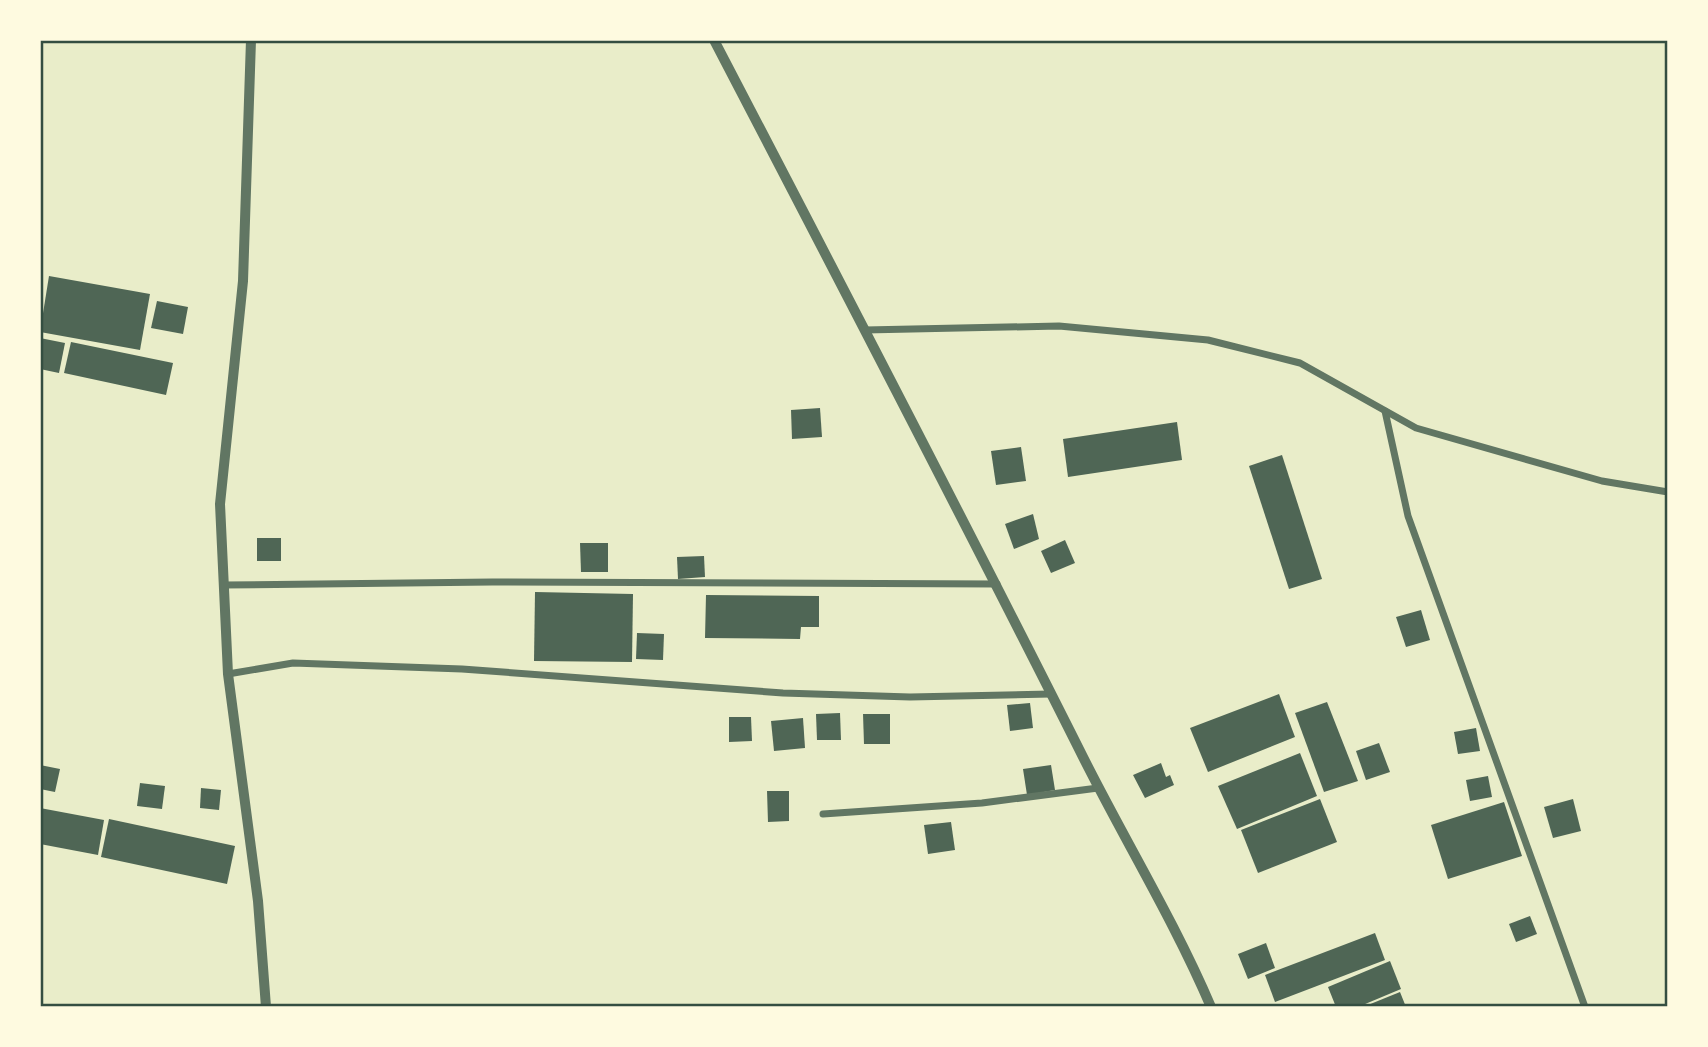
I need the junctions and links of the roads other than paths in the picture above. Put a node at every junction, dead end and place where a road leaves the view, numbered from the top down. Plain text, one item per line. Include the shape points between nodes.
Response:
1 (251, 40) edge
2 (714, 40) edge
3 (865, 330) junction
4 (1385, 411) junction
5 (1668, 492) edge
6 (997, 583) junction
7 (223, 585) junction
8 (228, 674) junction
9 (1051, 694) junction
10 (1098, 789) junction
11 (823, 814) dead end
12 (266, 1007) edge
13 (1211, 1007) edge
14 (1585, 1007) edge

1 - 7 street via 243,281 220,504
2 - 3 street
3 - 4 street via 1059,326 1208,340 1300,363
3 - 6 street
4 - 5 street via 1429,432 1602,481
4 - 14 street via 1408,516
6 - 7 street
6 - 9 street
7 - 8 street
8 - 9 street via 293,663 462,669 783,693 910,697
8 - 12 street via 258,901
9 - 10 street
10 - 11 street
10 - 13 street

